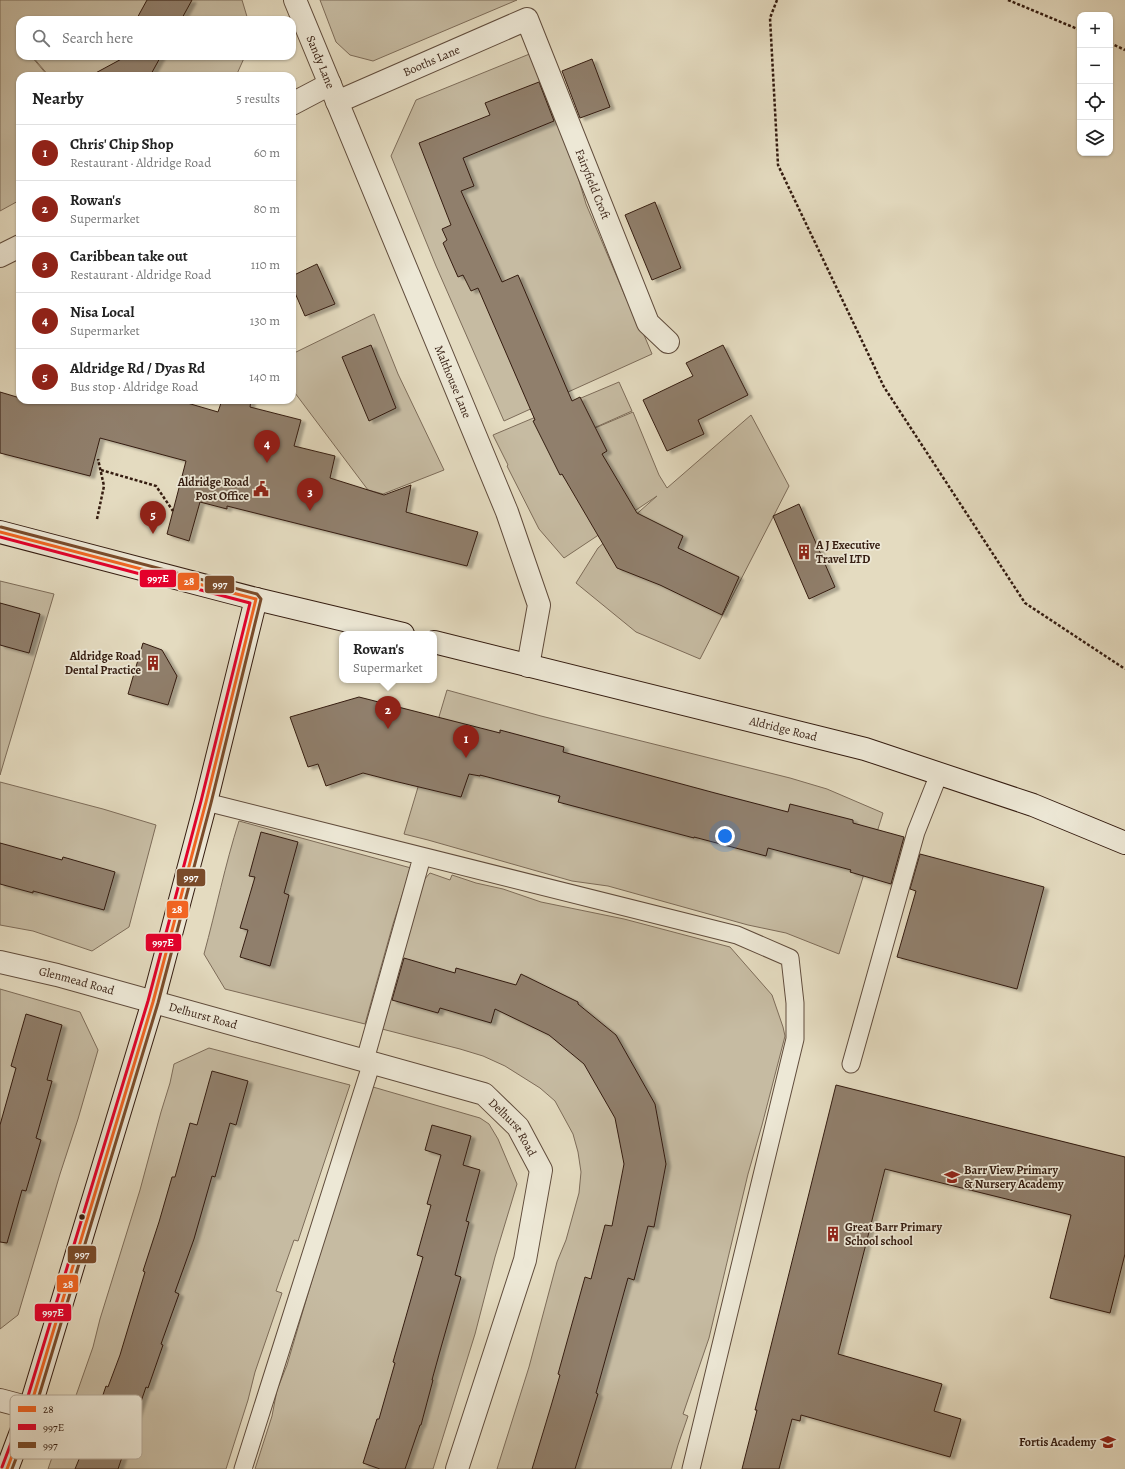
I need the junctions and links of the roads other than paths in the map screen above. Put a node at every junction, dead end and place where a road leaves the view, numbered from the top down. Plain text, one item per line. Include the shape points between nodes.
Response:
1 (295, 0) edge
2 (527, 19) joint
3 (333, 93) junction
4 (296, 103) edge
5 (16, 248) edge
6 (0, 256) edge
7 (668, 342) dead end
8 (0, 532) edge
9 (256, 599) junction
10 (390, 631) edge
11 (437, 643) edge
12 (528, 666) junction
13 (939, 774) junction
14 (206, 802) junction
15 (1125, 843) edge
16 (422, 857) junction
17 (0, 962) edge
18 (153, 1002) junction
19 (369, 1061) junction
20 (851, 1064) dead end
21 (34, 1395) edge
22 (0, 1400) edge
23 (10, 1403) edge
24 (11, 1459) edge
25 (7, 1469) edge
26 (243, 1469) edge
27 (457, 1469) edge
28 (691, 1469) edge

1 - 3 street, Sandy Lane
2 - 3 street, Booths Lane
2 - 7 street, Fairyfield Croft via 648,323
3 - 4 street, Booths Lane
3 - 12 street, Malthouse Lane via 507,512 539,605
5 - 6 street
8 - 9 street
9 - 10 street
9 - 14 street
11 - 12 street, Aldridge Road
12 - 13 street, Aldridge Road via 865,749
13 - 15 street, Aldridge Road via 1033,805
13 - 20 lane via 916,832
14 - 16 lane
14 - 18 street
16 - 19 lane
16 - 28 lane via 737,935 790,958 795,1039
17 - 18 street, Glenmead Road
18 - 19 street, Delhurst Road
18 - 21 street
19 - 26 lane
19 - 27 street, Delhurst Road via 484,1094 518,1127 541,1170 524,1260
22 - 23 street
24 - 25 street

